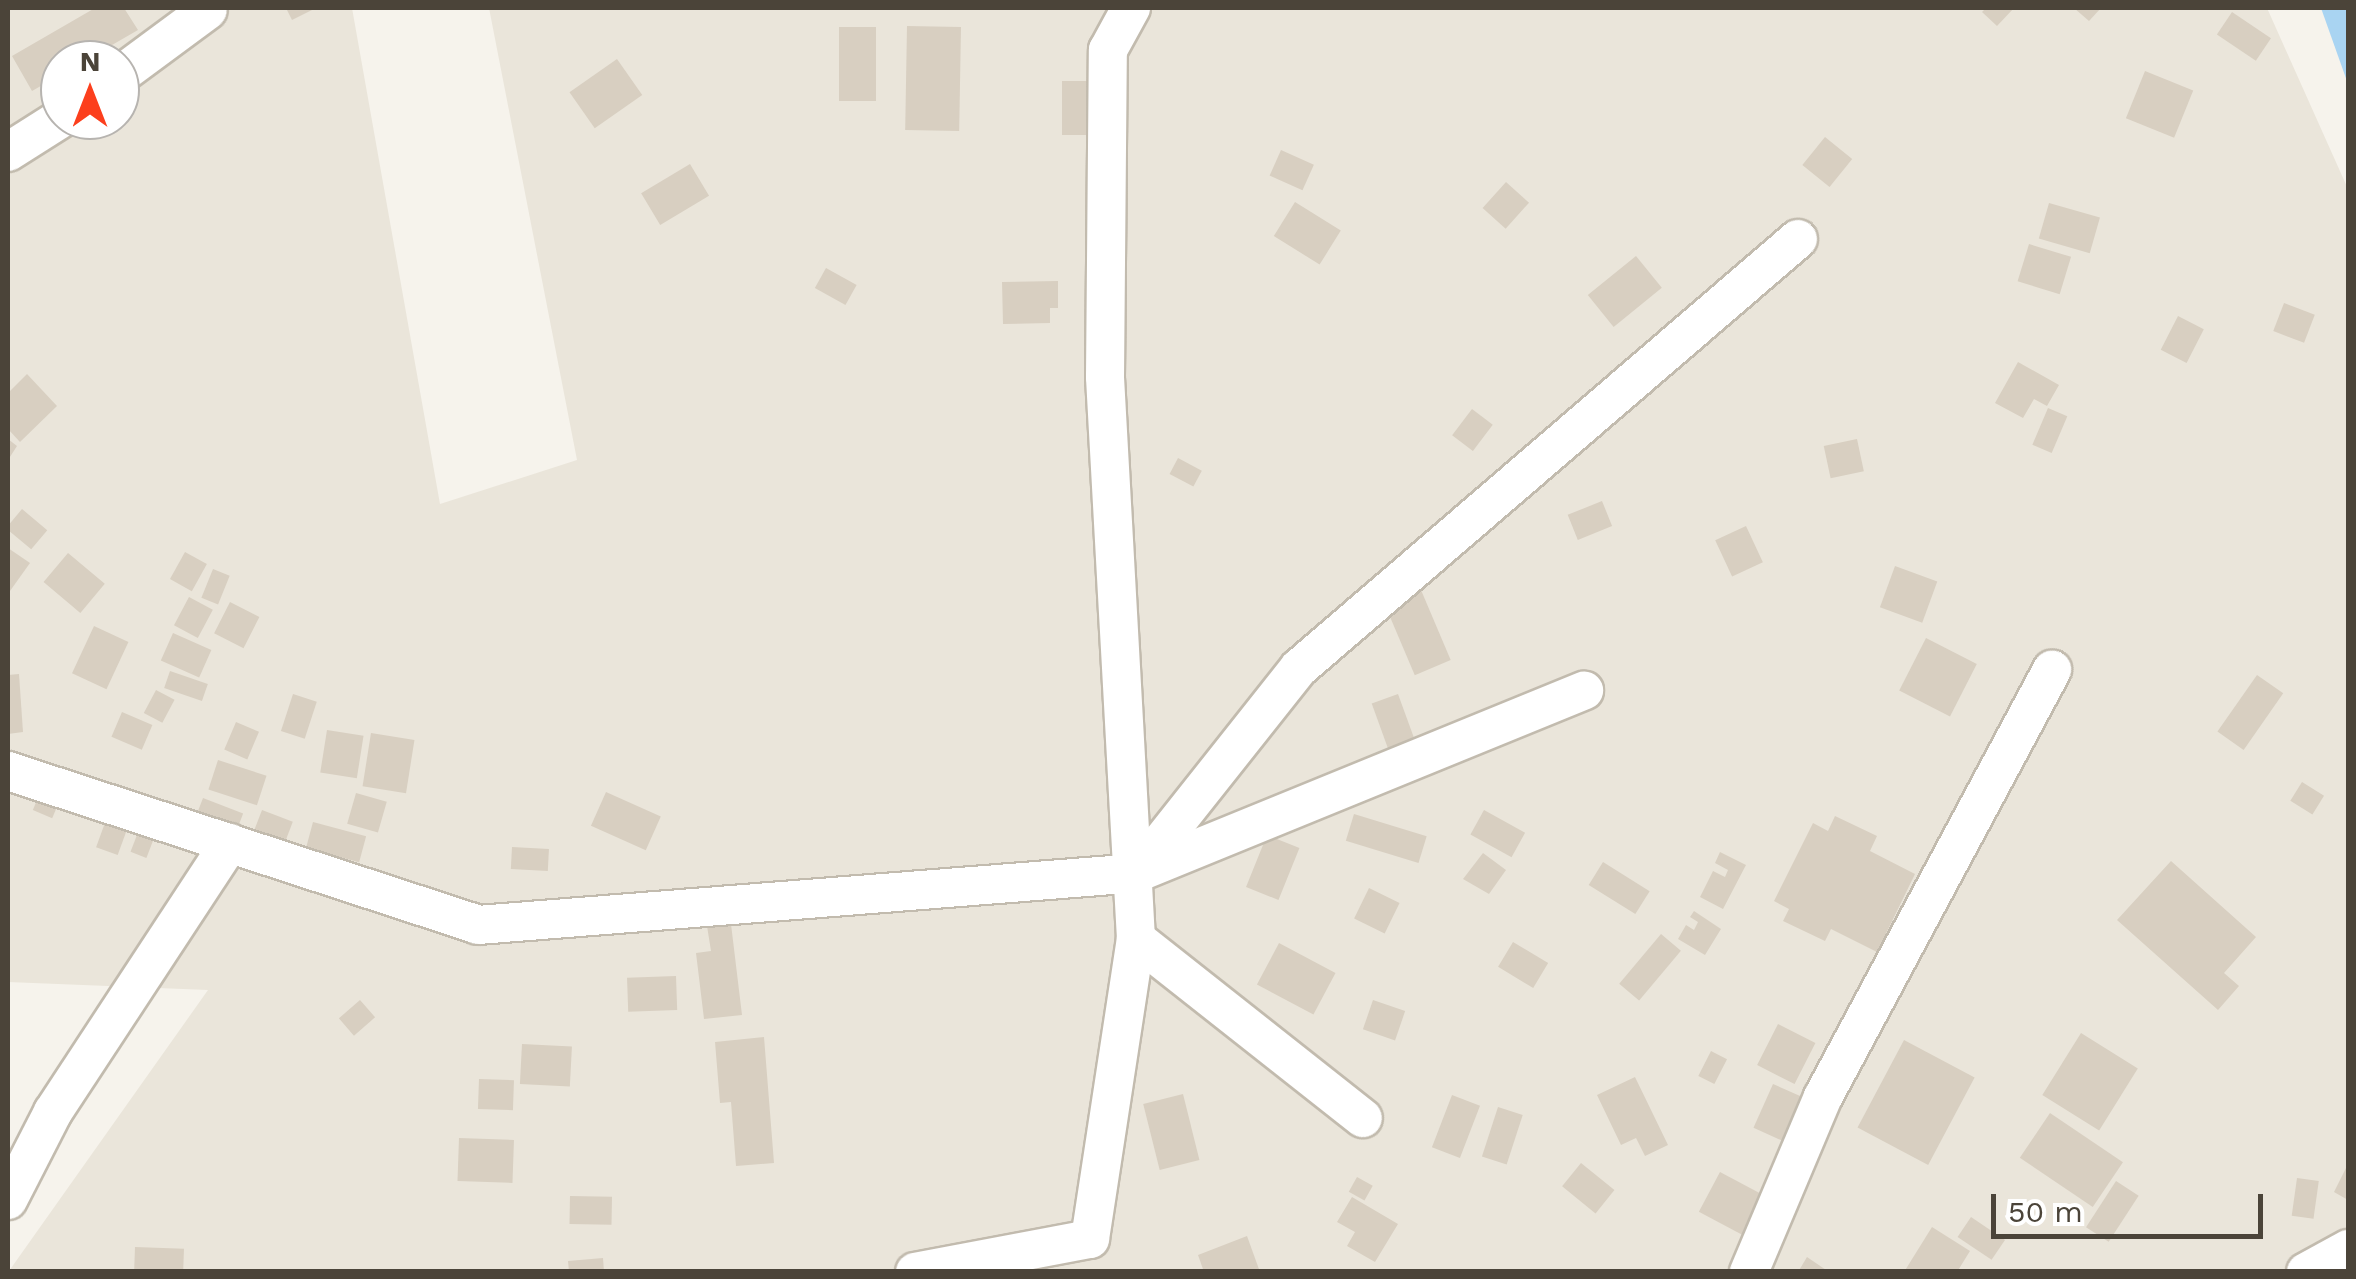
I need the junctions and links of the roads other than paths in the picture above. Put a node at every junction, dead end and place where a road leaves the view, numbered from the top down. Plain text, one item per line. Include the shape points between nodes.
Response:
1 (1130, 8) edge
2 (208, 10) dead end
3 (140, 60) edge
4 (40, 132) edge
5 (8, 152) edge
6 (1798, 239) dead end
7 (2052, 670) dead end
8 (1584, 691) dead end
9 (8, 772) edge
10 (230, 843) junction
11 (1137, 873) junction
12 (1136, 939) junction
13 (1363, 1118) dead end
14 (8, 1200) edge
15 (2348, 1248) edge
16 (915, 1272) edge
17 (1749, 1272) edge
18 (2306, 1272) edge

1 - 11 street via 1108,50 1105,377
2 - 3 street
4 - 5 street
6 - 11 street via 1299,668
7 - 17 street via 1823,1097
8 - 11 street
9 - 10 street
10 - 11 street via 478,925
10 - 14 street via 53,1112
11 - 12 street
12 - 13 street
12 - 16 street via 1090,1239
15 - 18 street

